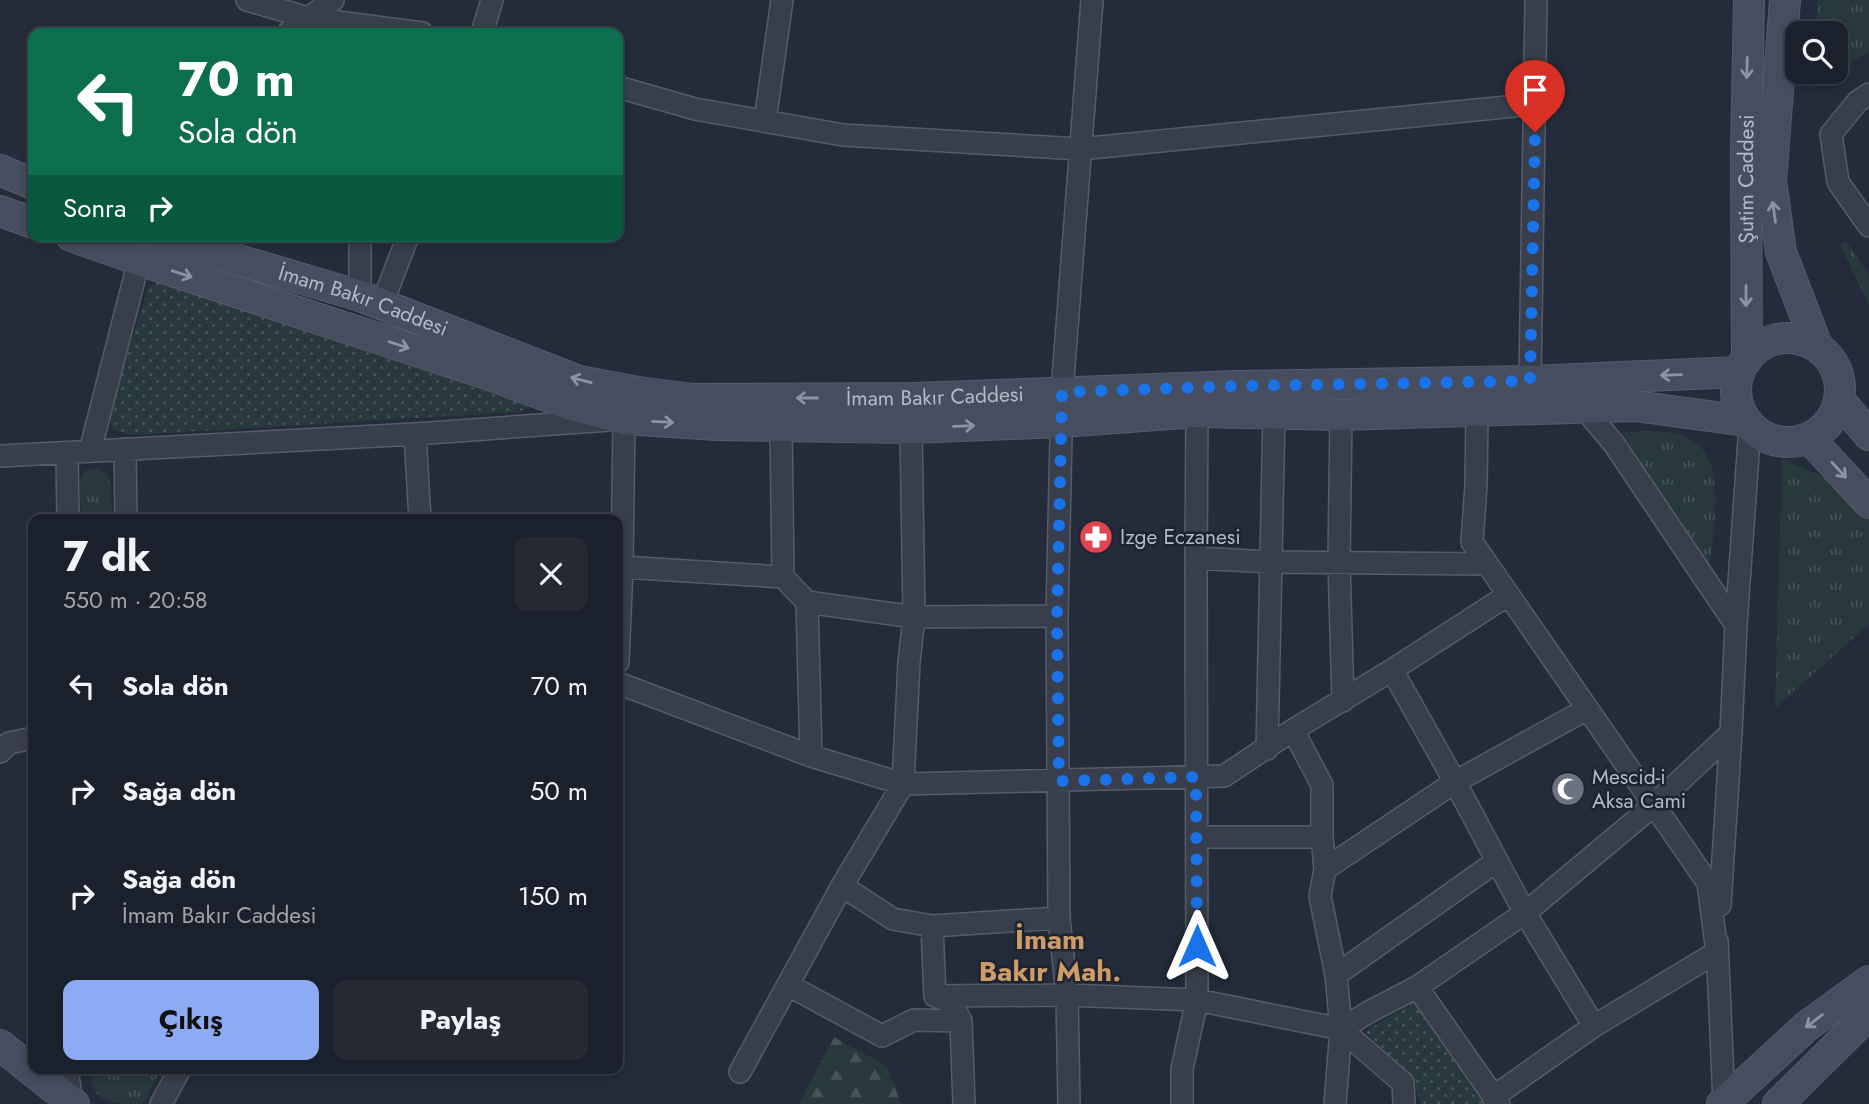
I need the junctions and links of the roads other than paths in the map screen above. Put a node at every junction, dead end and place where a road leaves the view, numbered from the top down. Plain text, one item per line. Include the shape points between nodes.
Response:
1 (247, 0) edge
2 (333, 0) edge
3 (492, 0) edge
4 (782, 0) edge
5 (1092, 0) edge
6 (1536, 0) edge
7 (1749, 0) edge
8 (1785, 0) edge
9 (309, 18) junction
10 (295, 28) edge
11 (384, 28) edge
12 (484, 28) edge
13 (623, 88) edge
14 (1869, 94) edge
15 (1535, 104) junction
16 (765, 121) junction
17 (1080, 149) junction
18 (0, 170) edge
19 (28, 182) edge
20 (0, 211) edge
21 (28, 221) edge
22 (1869, 226) edge
23 (88, 242) edge
24 (179, 242) edge
25 (361, 242) edge
26 (405, 242) edge
27 (139, 260) junction
28 (371, 300) junction
29 (1817, 346) junction
30 (1743, 365) junction
31 (1530, 381) junction
32 (1062, 392) junction
33 (1840, 401) junction
34 (1584, 408) junction
35 (1197, 412) junction
36 (1477, 412) junction
37 (1274, 414) junction
38 (1341, 415) junction
39 (624, 419) junction
40 (1062, 422) junction
41 (1748, 423) junction
42 (781, 425) junction
43 (911, 428) junction
44 (415, 434) junction
45 (1869, 435) edge
46 (1809, 438) junction
47 (125, 449) junction
48 (90, 451) junction
49 (67, 453) junction
50 (0, 456) edge
51 (1869, 503) edge
52 (68, 514) edge
53 (126, 514) edge
54 (420, 514) edge
55 (622, 514) edge
56 (1196, 558) junction
57 (1270, 562) junction
58 (1339, 562) junction
59 (1486, 564) junction
60 (623, 567) edge
61 (783, 577) junction
62 (1508, 595) junction
63 (807, 602) junction
64 (914, 617) junction
65 (1057, 617) junction
66 (1736, 625) junction
67 (1392, 670) junction
68 (623, 685) edge
69 (1343, 701) junction
70 (1587, 709) junction
71 (1293, 730) junction
72 (1731, 733) junction
73 (28, 739) edge
74 (1267, 749) junction
75 (0, 752) edge
76 (811, 756) junction
77 (1196, 777) junction
78 (1059, 781) junction
79 (1455, 782) junction
80 (903, 785) junction
81 (1654, 805) junction
82 (1196, 837) junction
83 (1322, 837) junction
84 (1497, 861) junction
85 (1325, 869) junction
86 (842, 886) junction
87 (1525, 913) junction
88 (1059, 918) junction
89 (932, 926) junction
90 (1717, 952) junction
91 (1336, 975) junction
92 (1869, 981) edge
93 (788, 985) junction
94 (1417, 987) junction
95 (1068, 995) junction
96 (934, 996) junction
97 (1197, 1000) junction
98 (1869, 1014) edge
99 (961, 1021) junction
100 (1594, 1026) junction
101 (1341, 1029) junction
102 (0, 1045) edge
103 (28, 1067) edge
104 (740, 1072) dead end
105 (37, 1074) edge
106 (177, 1074) edge
107 (63, 1094) edge
108 (1496, 1101) edge
109 (1723, 1103) edge
110 (161, 1104) edge
111 (964, 1104) edge
112 (1069, 1104) edge
113 (1182, 1104) edge
114 (1335, 1104) edge
115 (1404, 1104) edge
116 (1778, 1104) edge

1 - 9 street
2 - 9 street
3 - 12 street
4 - 16 street
5 - 17 street
6 - 15 street
7 -> 30 main road, Şutim Caddesi
29 -> 8 main road, Şutim Caddesi via 1781,252 1770,181
9 - 10 street
9 - 11 street
13 - 16 street via 695,109
14 - 22 street via 1831,134 1838,182
15 - 17 street
15 - 31 street
16 - 17 street via 844,135
17 - 32 street
18 - 19 main road
20 - 21 main road
23 - 27 main road
24 - 28 main road, İmam Bakır Caddesi
25 - 28 street
26 - 28 street
27 -> 39 main road
27 - 48 street
32 -> 28 main road, İmam Bakır Caddesi via 693,399 638,392 579,381
29 - 30 main road via 1779,339 1758,348
29 - 33 main road via 1837,370
30 -> 31 main road, İmam Bakır Caddesi
30 - 41 main road via 1737,398
31 - 32 main road, İmam Bakır Caddesi
32 - 40 street
33 - 45 main road
33 - 46 main road via 1834,416
34 - 36 main road
34 - 41 main road via 1635,407
34 - 66 street via 1614,444
35 - 37 main road
35 - 40 main road
35 - 56 street
36 - 38 main road
36 - 59 street via 1472,542
37 - 38 main road
37 - 57 street
38 - 58 street
39 -> 42 main road
39 - 44 street
39 - 55 street
43 -> 40 main road
40 - 65 street
41 - 46 main road via 1778,441
41 - 66 street
42 - 43 main road
42 - 61 street
43 - 64 street
44 - 47 street
44 - 54 street
46 -> 51 main road
47 - 48 street
47 - 53 street
48 - 49 street
49 - 50 street
49 - 52 street
56 - 57 street
56 - 77 street
57 - 58 street
57 - 74 street
58 - 59 street
58 - 69 street
59 - 62 street
60 - 61 street
61 - 63 street
62 - 67 street
62 - 70 street
63 - 64 street
63 - 76 street
64 - 65 street
64 - 80 street
65 - 78 street
66 - 72 street
67 - 69 street
67 - 79 street
68 - 76 street
69 - 71 street
70 - 79 street
70 - 81 street
71 - 74 street
71 - 83 street via 1322,785
72 - 81 street
72 - 90 street
73 - 75 street via 9,743
74 - 77 street via 1224,776
76 - 80 street
77 - 78 street
77 - 82 street
78 - 80 street
78 - 88 street
79 - 84 street
79 - 85 street
80 - 86 street
81 - 87 street
81 - 90 street via 1708,883
82 - 83 street
82 - 97 street
83 - 85 street
84 - 87 street
84 - 91 street
85 - 91 street via 1320,896
86 - 89 street via 893,919
86 - 93 street
87 - 94 street
87 - 100 street
88 - 89 street
88 - 95 street
89 - 96 street
90 - 100 street
90 - 109 street
91 - 101 street
92 -> 109 main road via 1807,1026
93 - 99 street via 882,1036 914,1020
93 - 104 street
94 - 101 street
94 - 108 street
95 - 96 street
95 - 97 street
95 - 112 street
96 - 99 street via 951,1002
97 - 101 street
97 - 113 street via 1182,1069
98 - 116 main road
99 - 111 street
100 - 108 street
101 - 114 street
101 - 115 street via 1403,1083
102 - 103 main road
105 - 107 main road
106 - 110 street

